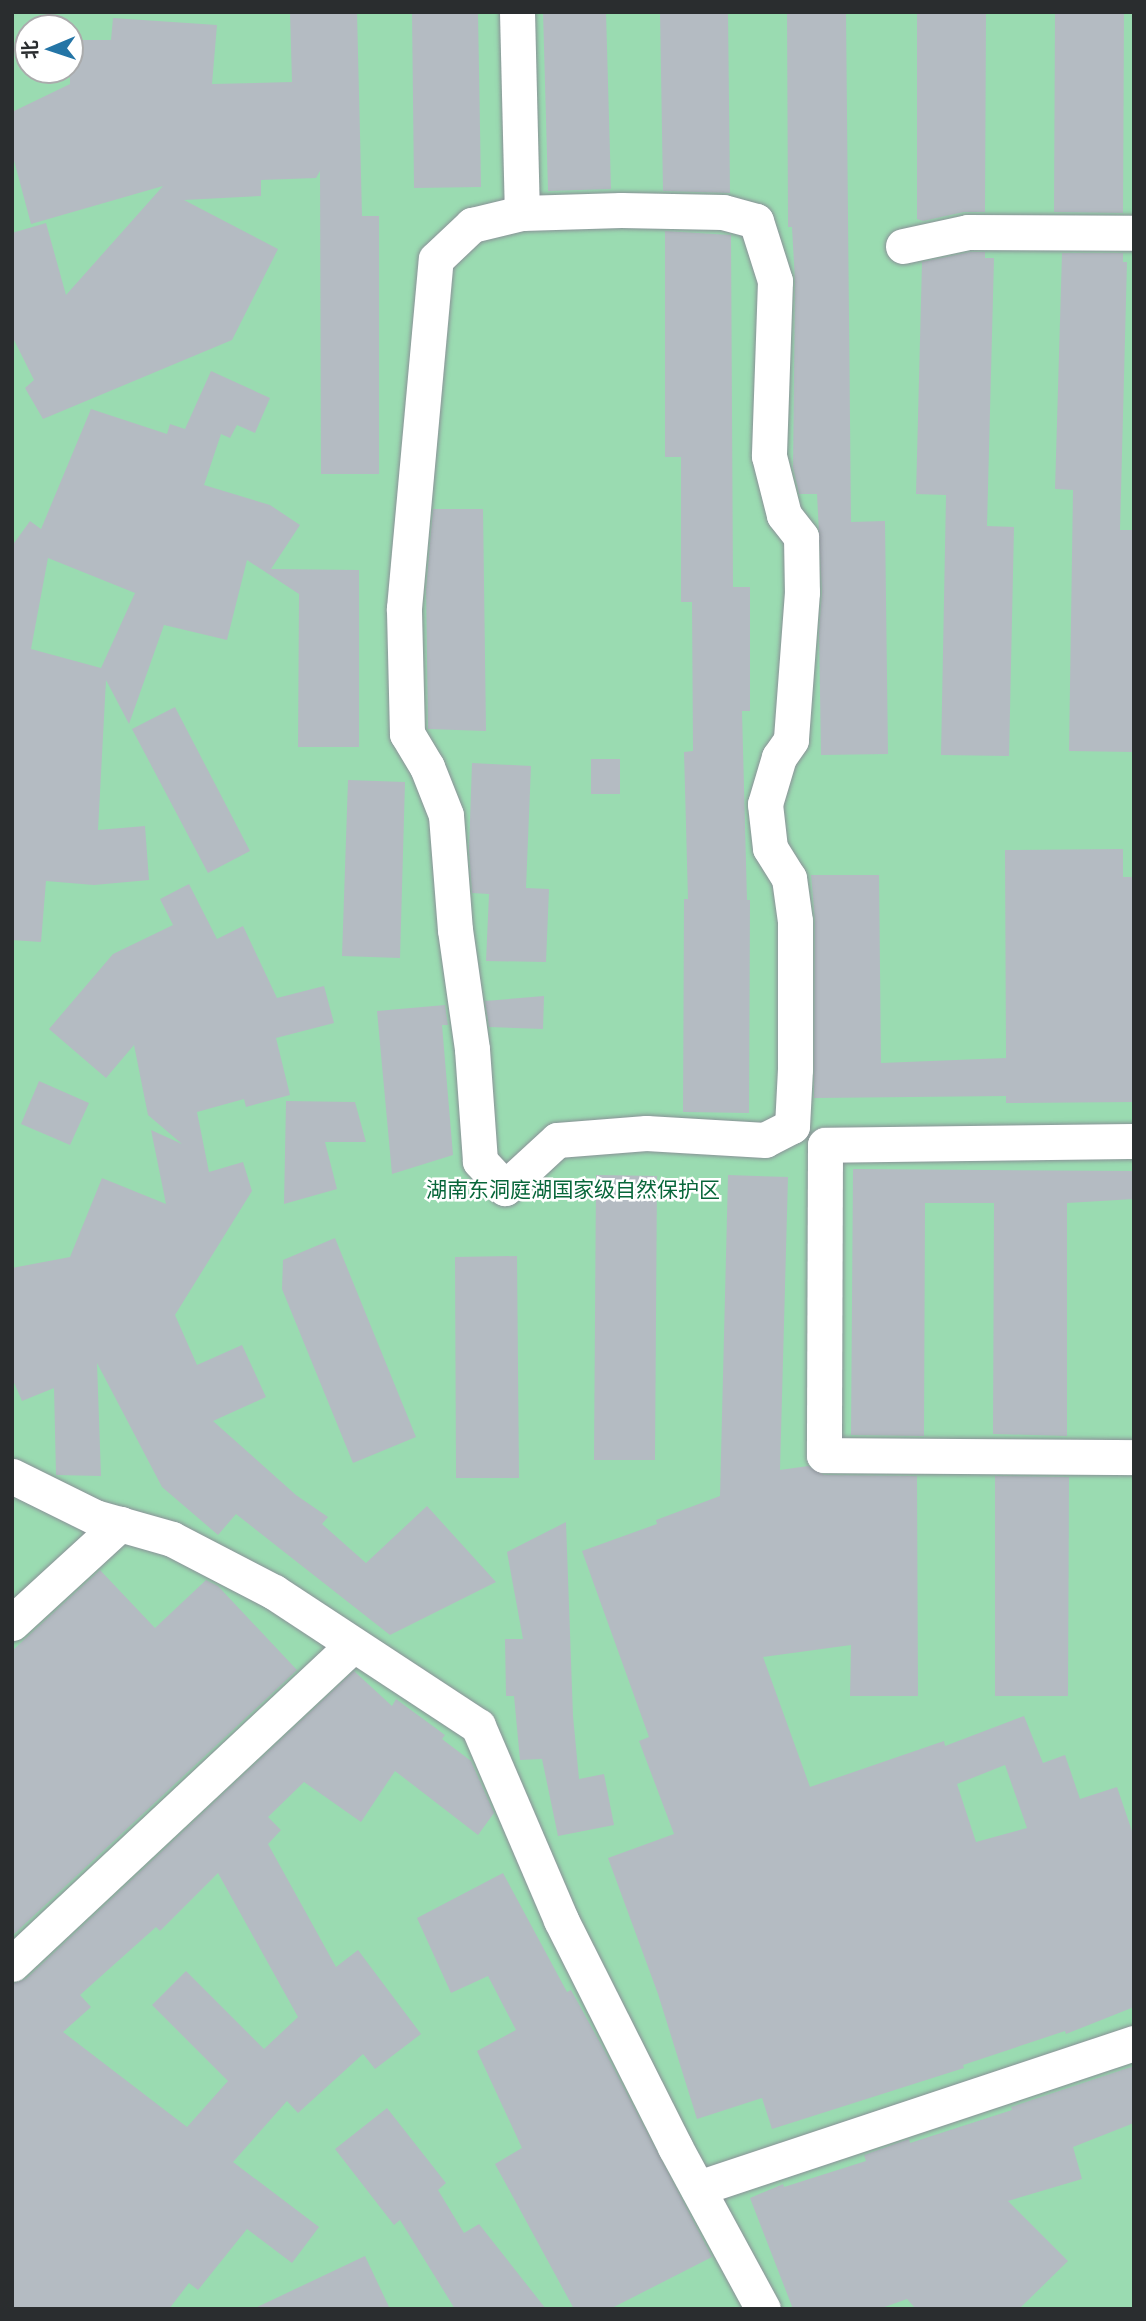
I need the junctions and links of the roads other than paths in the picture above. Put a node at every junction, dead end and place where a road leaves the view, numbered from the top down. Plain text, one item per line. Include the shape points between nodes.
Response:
1 (517, 12) edge
2 (522, 213) junction
3 (1134, 233) edge
4 (903, 246) dead end
5 (792, 1126) junction
6 (1134, 1141) edge
7 (825, 1145) junction
8 (1134, 1457) edge
9 (12, 1476) edge
10 (120, 1524) junction
11 (12, 1623) edge
12 (352, 1646) junction
13 (12, 1964) edge
14 (1134, 2043) edge
15 (698, 2188) junction
16 (763, 2309) edge

1 - 2 street
2 - 5 street via 621,209 723,212 757,221 775,281 769,457 784,515 801,537 792,740 779,757 765,804 770,848 789,878 795,921
2 - 5 street via 472,225 436,260 404,608 407,734 427,767 446,815 480,1161 505,1188 557,1140 646,1133 765,1140
3 - 4 street via 968,232
5 - 7 street
6 - 7 street
7 - 8 street via 824,1455
9 - 10 street via 95,1517
10 - 11 street
10 - 12 street via 172,1539 274,1592
12 - 13 street
12 - 15 street via 478,1726 561,1920
14 - 15 street
15 - 16 street

